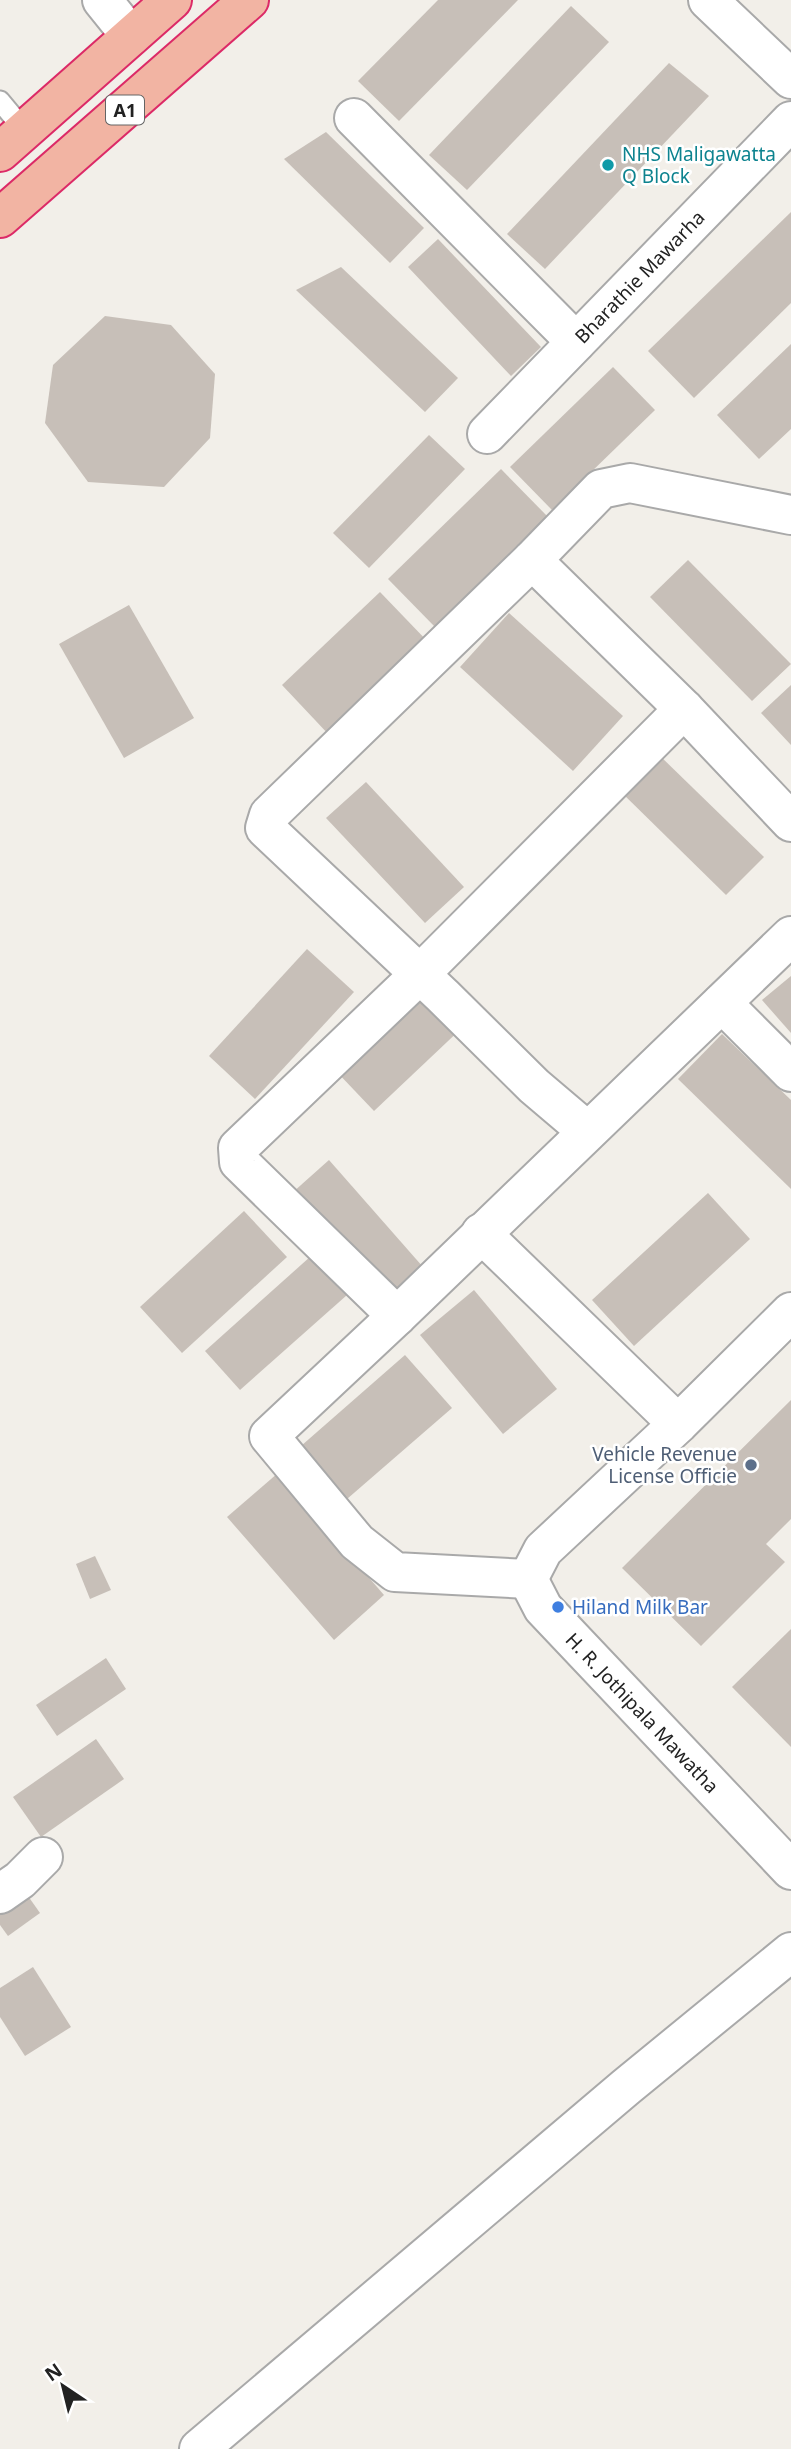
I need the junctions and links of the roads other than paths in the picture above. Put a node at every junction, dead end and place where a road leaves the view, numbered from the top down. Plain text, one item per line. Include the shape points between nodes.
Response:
1 (102, 0) edge
2 (173, 0) edge
3 (249, 0) edge
4 (708, 0) edge
5 (131, 36) junction
6 (791, 79) edge
7 (0, 101) edge
8 (354, 118) dead end
9 (791, 121) edge
10 (13, 141) edge
11 (0, 218) edge
12 (576, 342) junction
13 (487, 433) dead end
14 (791, 515) edge
15 (532, 560) junction
16 (684, 709) junction
17 (791, 822) edge
18 (791, 936) edge
19 (419, 975) junction
20 (722, 1003) junction
21 (791, 1073) edge
22 (587, 1131) junction
23 (481, 1233) junction
24 (791, 1312) edge
25 (397, 1316) junction
26 (678, 1424) junction
27 (528, 1579) junction
28 (43, 1857) dead end
29 (791, 1870) edge
30 (0, 1894) edge
31 (791, 1952) edge
32 (199, 2449) edge

1 - 5 street
2 - 5 highway, A1
3 - 11 highway, A1
4 - 6 street
5 - 10 highway, A1
7 - 10 lane
8 - 12 street
9 - 12 street, Bharathie Mawarha
12 - 13 street, Bharathie Mawarha
14 - 15 street via 630,484 601,489
15 - 16 street
15 - 19 street via 269,815 265,828
16 - 17 street
16 - 19 street
18 - 20 street
19 - 22 street
19 - 25 street via 238,1148 239,1162
20 - 21 street
20 - 22 street
22 - 23 street
23 - 25 street
23 - 26 street
24 - 26 street
25 - 27 street via 269,1436 357,1542 395,1572
26 - 27 street via 543,1550
27 - 29 street, H. R. Jothipala Mawatha via 543,1608
28 - 30 street
31 - 32 street

